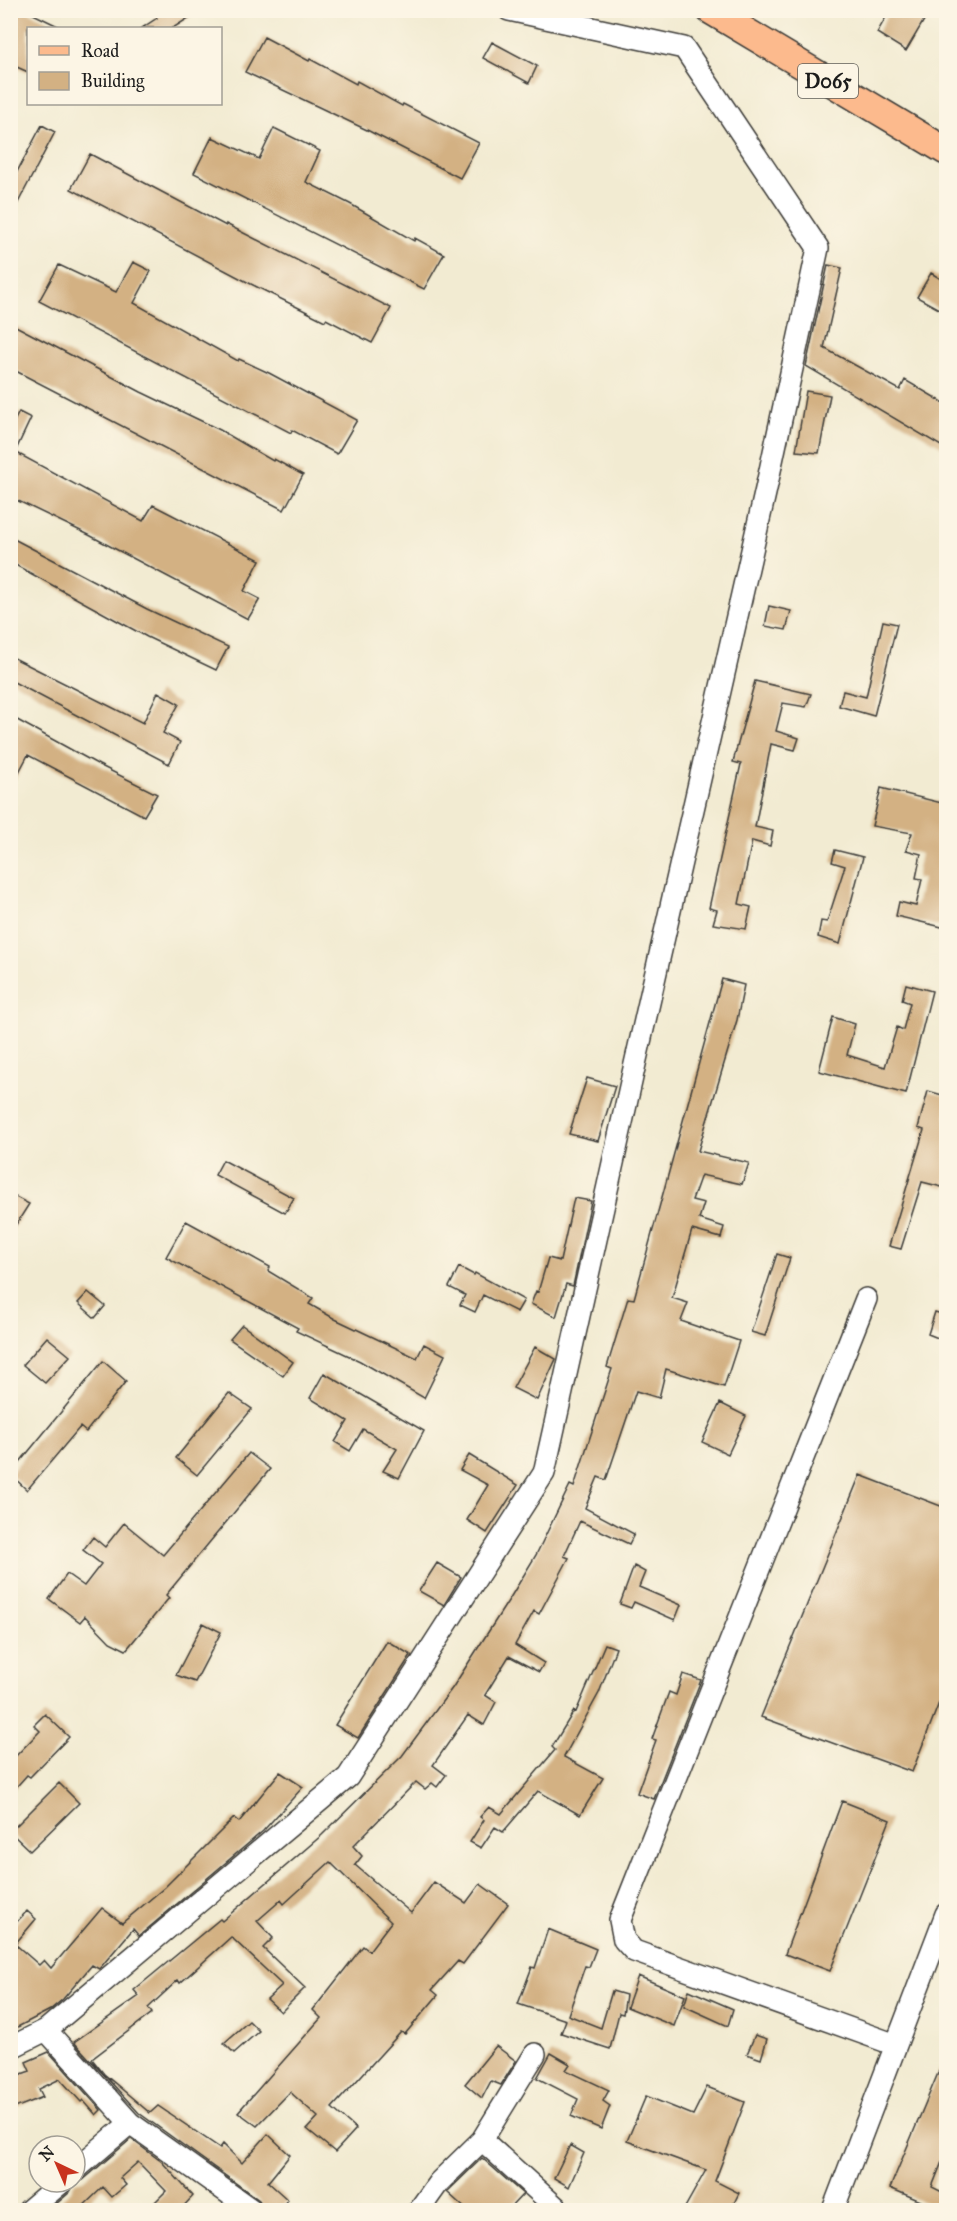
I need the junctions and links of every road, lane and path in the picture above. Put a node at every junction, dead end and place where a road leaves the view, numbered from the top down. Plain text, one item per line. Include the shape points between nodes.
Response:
1 (509, 10) edge
2 (710, 10) edge
3 (946, 150) edge
4 (866, 1299) dead end
5 (946, 1914) edge
6 (46, 2030) junction
7 (896, 2045) junction
8 (10, 2048) edge
9 (535, 2054) dead end
10 (130, 2122) junction
11 (482, 2140) junction
12 (87, 2160) edge
13 (48, 2194) edge
14 (248, 2209) edge
15 (29, 2211) edge
16 (419, 2211) edge
17 (559, 2211) edge
18 (833, 2211) edge

1 - 6 street via 684,48 818,248 544,1473 348,1777
2 - 3 main road, D065
4 - 7 street via 620,1920 624,1940 634,1951
5 - 7 street
6 - 8 street
6 - 10 street
7 - 18 street
9 - 11 street
10 - 12 street
10 - 14 street
11 - 16 street via 439,2182
11 - 17 street
13 - 15 street

